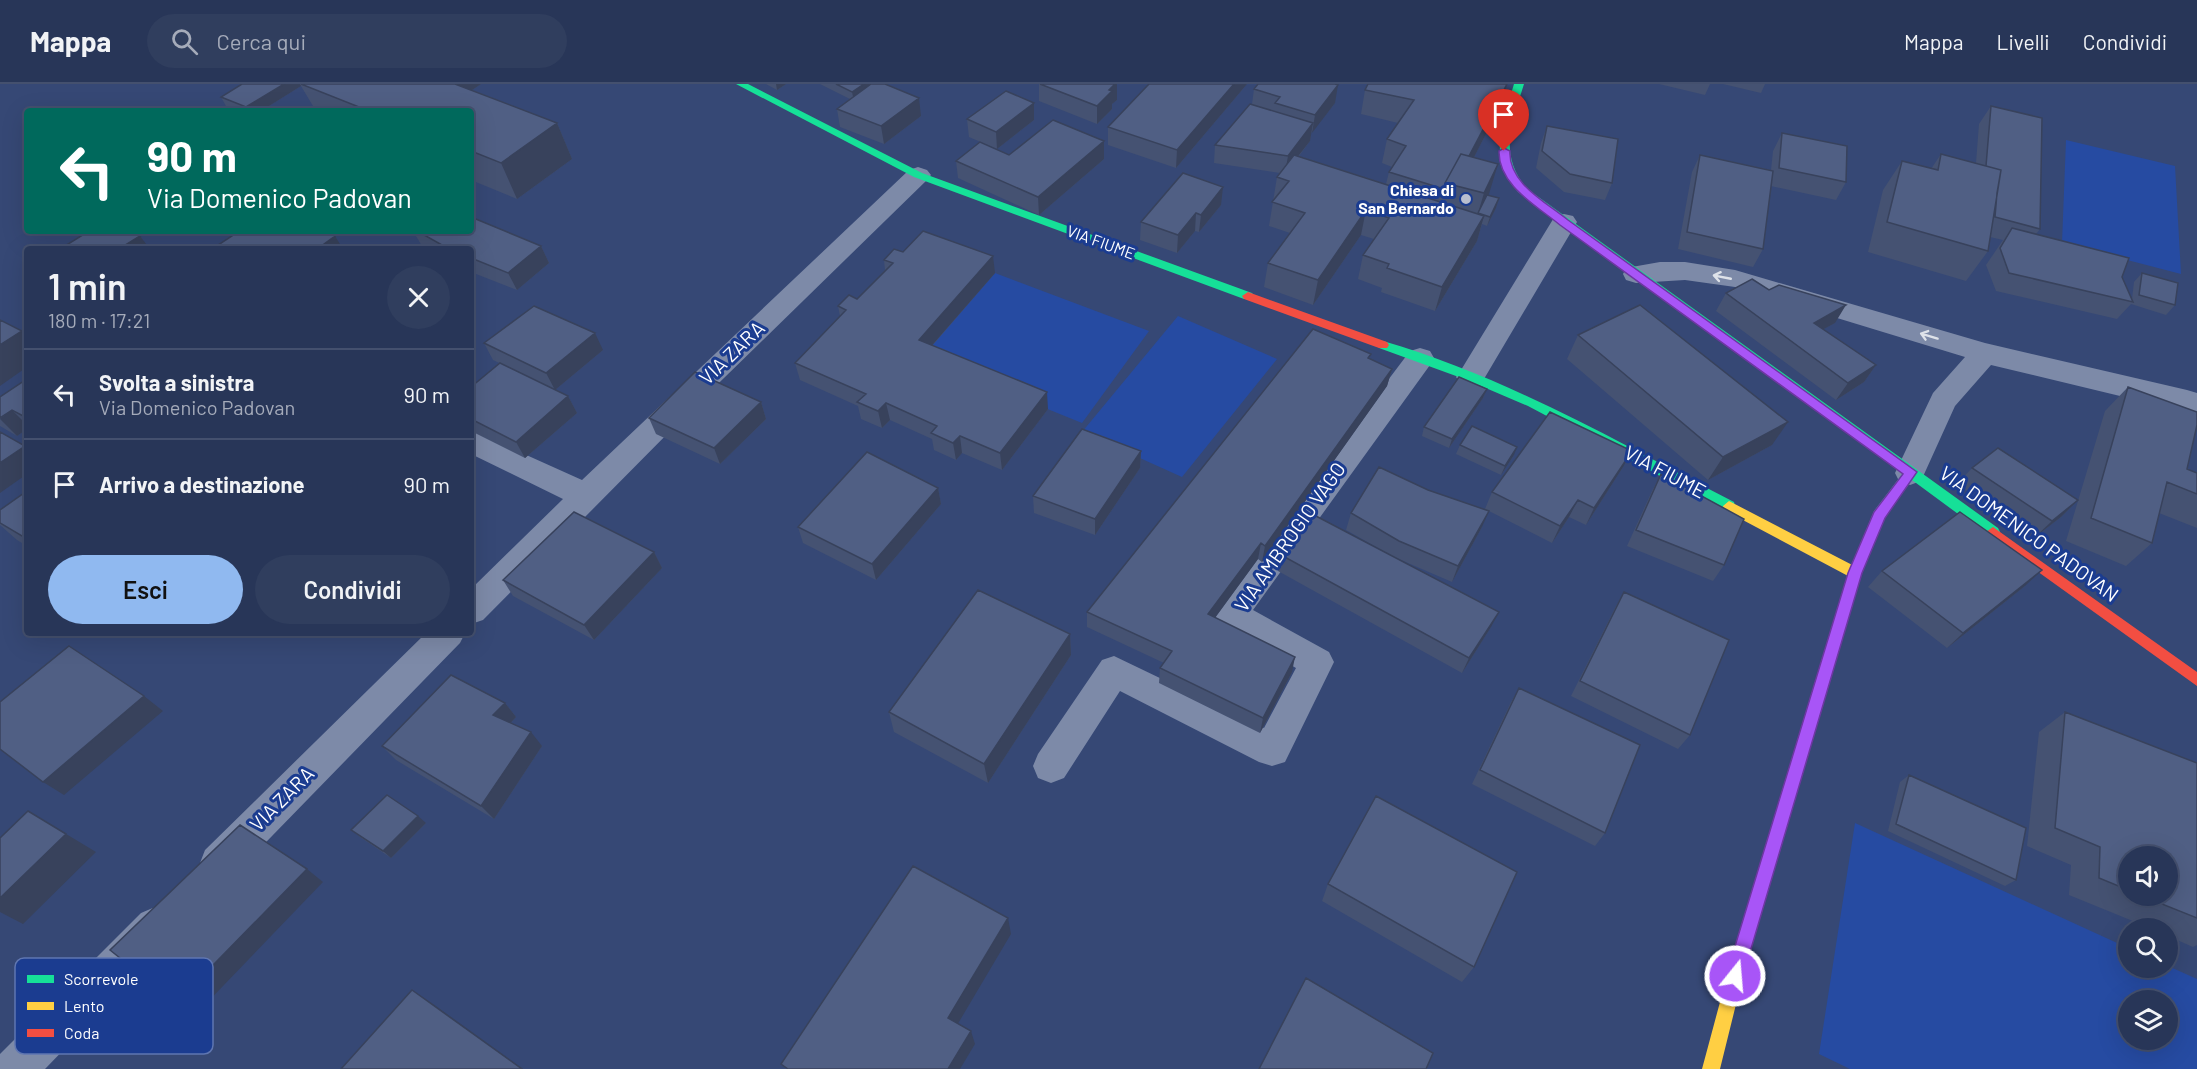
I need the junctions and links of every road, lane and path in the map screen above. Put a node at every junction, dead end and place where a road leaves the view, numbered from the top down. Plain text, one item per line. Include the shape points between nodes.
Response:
1 (741, 84) edge
2 (1519, 84) edge
3 (918, 175) junction
4 (1564, 222) junction
5 (1636, 274) junction
6 (1985, 353) junction
7 (1420, 358) junction
8 (1471, 377) junction
9 (2194, 400) edge
10 (474, 442) edge
11 (1911, 472) junction
12 (586, 496) junction
13 (1855, 573) junction
14 (474, 607) edge
15 (445, 636) edge
16 (2197, 680) edge
17 (1051, 766) dead end
18 (125, 958) edge
19 (30, 1054) edge
20 (15, 1069) edge
21 (1711, 1069) edge

1 - 3 street, VIA FIUME
2 - 4 street, VIA DOMENICO PADOVAN via 1505,139 1504,164 1515,183
3 - 7 street, VIA FIUME
3 - 12 street, VIA ZARA
4 - 5 street, VIA DOMENICO PADOVAN
4 - 8 street
6 -> 5 street via 1757,284 1683,270 1659,269
5 - 11 street, VIA DOMENICO PADOVAN
6 - 9 street
6 - 11 street via 1943,401
7 - 8 street, VIA FIUME
7 - 17 street, VIA AMBROGIO VAGO via 1232,615 1317,662 1272,750 1114,671
8 - 13 street, VIA FIUME via 1542,408
10 - 12 street
11 - 13 street via 1879,515
11 - 16 street, VIA DOMENICO PADOVAN
12 - 14 street, VIA ZARA
13 - 21 street
15 - 18 street, VIA ZARA
19 - 20 street, VIA ZARA

